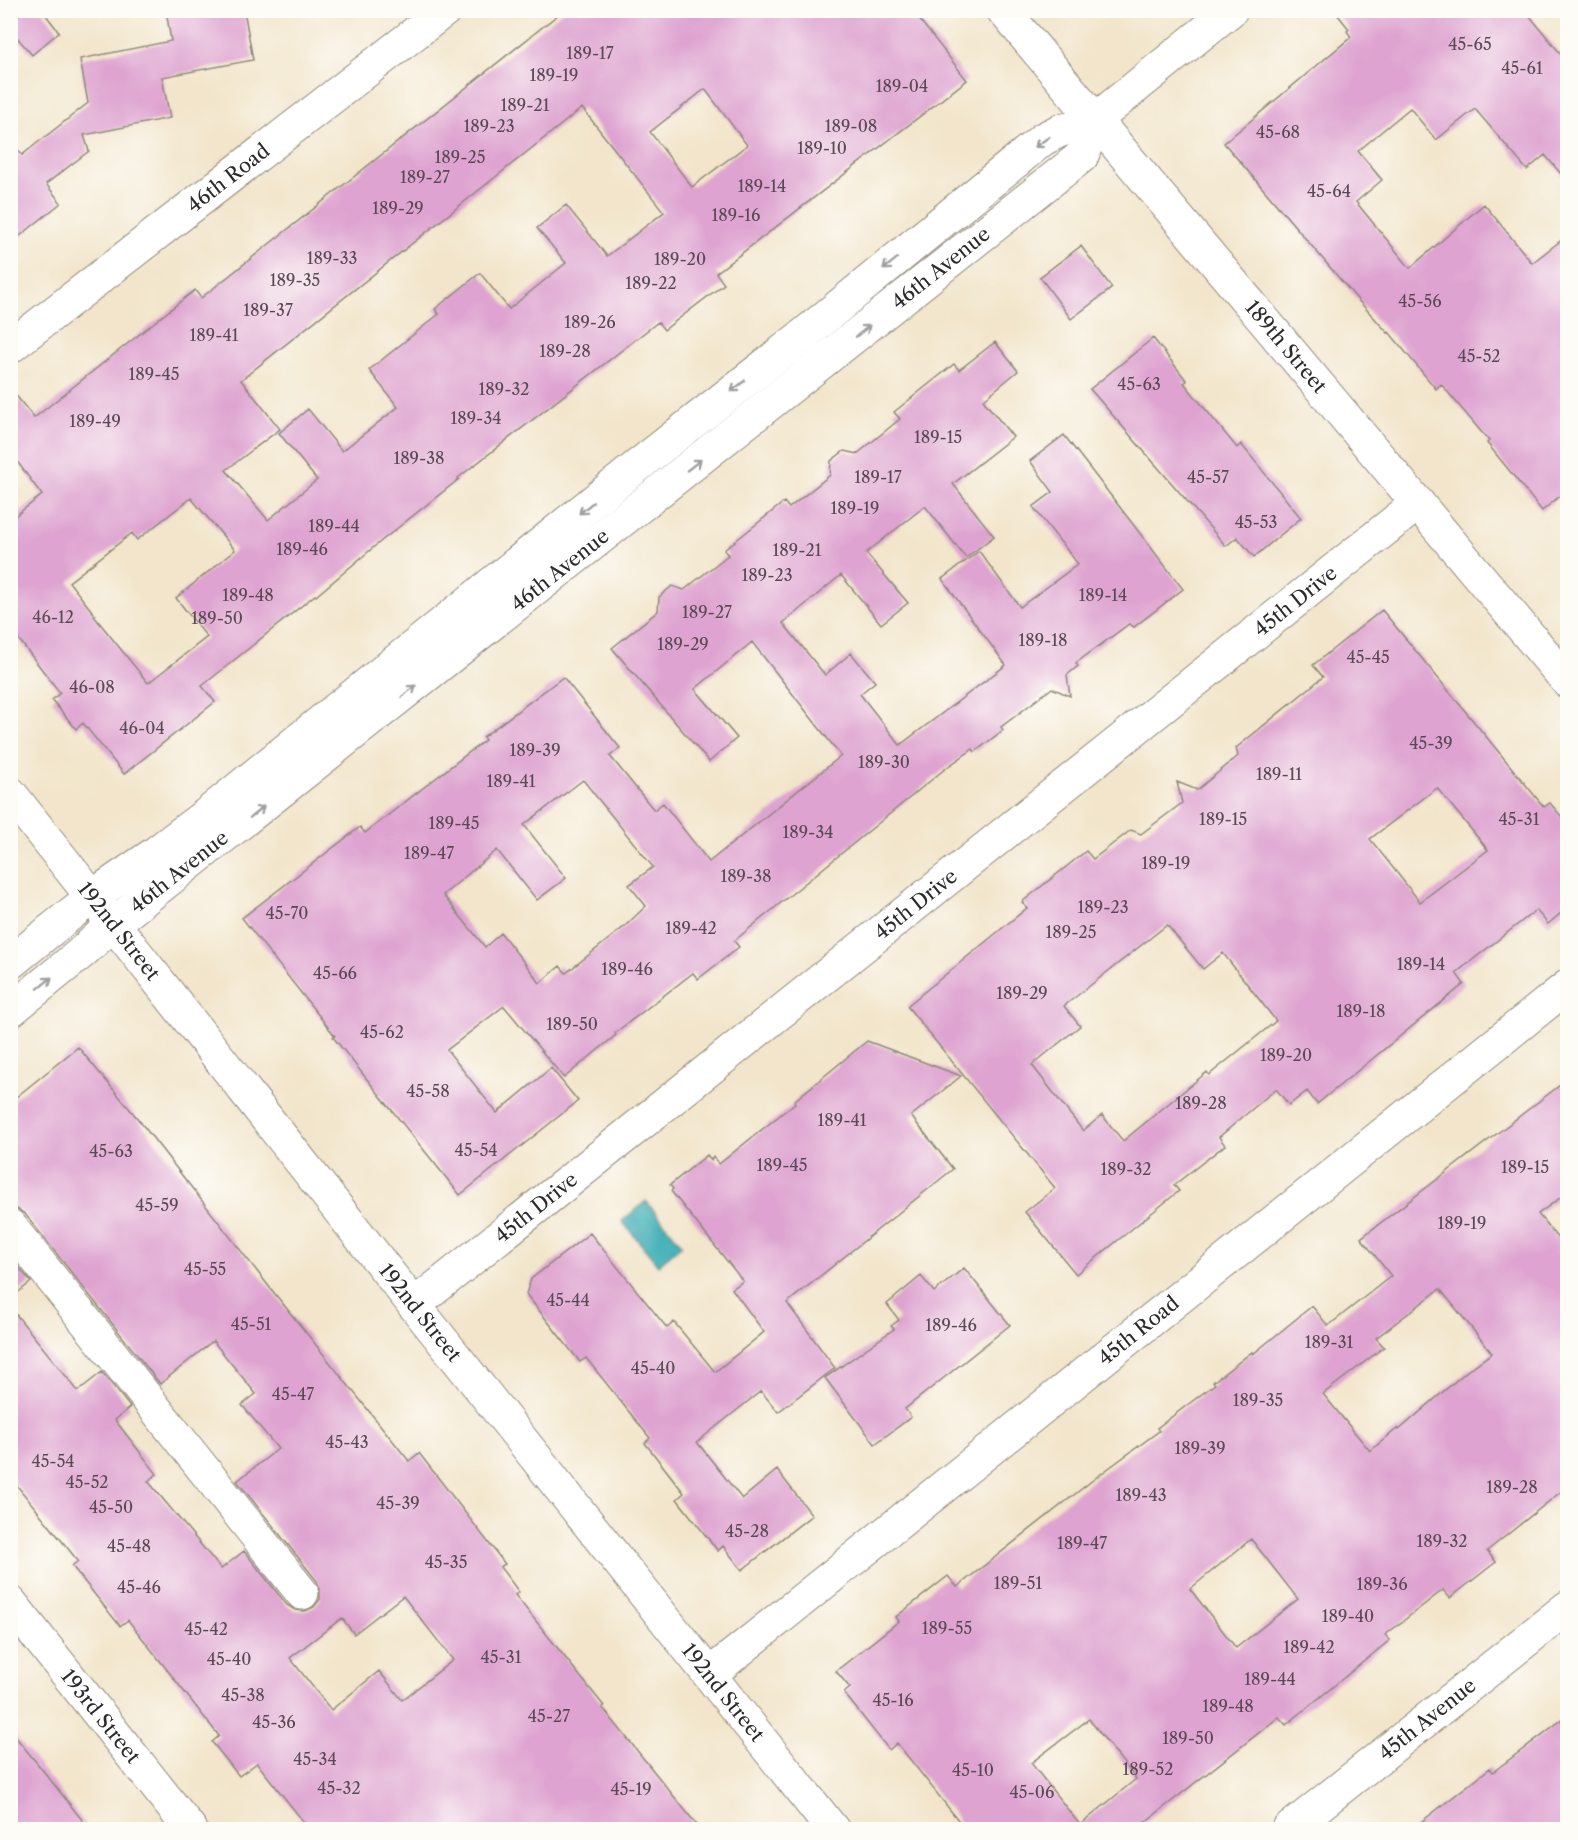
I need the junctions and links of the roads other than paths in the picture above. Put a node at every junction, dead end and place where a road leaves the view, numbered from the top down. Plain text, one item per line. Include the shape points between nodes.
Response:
1 (445, 10) edge
2 (1003, 10) edge
3 (1232, 10) edge
4 (1095, 120) junction
5 (801, 337) junction
6 (10, 347) edge
7 (822, 363) junction
8 (636, 467) junction
9 (656, 495) junction
10 (1418, 503) junction
11 (469, 624) junction
12 (1568, 682) edge
13 (10, 793) edge
14 (93, 896) junction
15 (113, 924) junction
16 (10, 963) edge
17 (1568, 986) edge
18 (10, 1011) edge
19 (10, 1226) edge
20 (414, 1305) junction
21 (302, 1593) dead end
22 (10, 1602) edge
23 (1568, 1607) edge
24 (710, 1674) junction
25 (191, 1830) edge
26 (833, 1830) edge
27 (1288, 1830) edge

1 - 6 street, 46th Road
2 - 4 street, 189th Street
3 - 4 street, 46th Avenue
4 -> 5 street, 46th Avenue via 1043,140
7 -> 4 street, 46th Avenue via 1082,156
4 - 10 street, 189th Street
5 - 7 street
5 -> 8 street, 46th Avenue
9 -> 7 street, 46th Avenue
8 - 9 street
8 -> 11 street, 46th Avenue
9 - 11 street, 46th Avenue
10 - 12 street, 189th Street
10 - 20 street, 45th Drive
11 - 14 street, 46th Avenue
15 -> 11 street, 46th Avenue
13 - 14 street, 192nd Street
14 - 15 street, 192nd Street
14 - 16 street, 46th Avenue
18 -> 15 street, 46th Avenue
15 - 20 street, 192nd Street
17 - 24 street, 45th Road
19 - 21 street
20 - 24 street, 192nd Street
22 - 25 street, 193rd Street
23 - 27 street, 45th Avenue
24 - 26 street, 192nd Street

